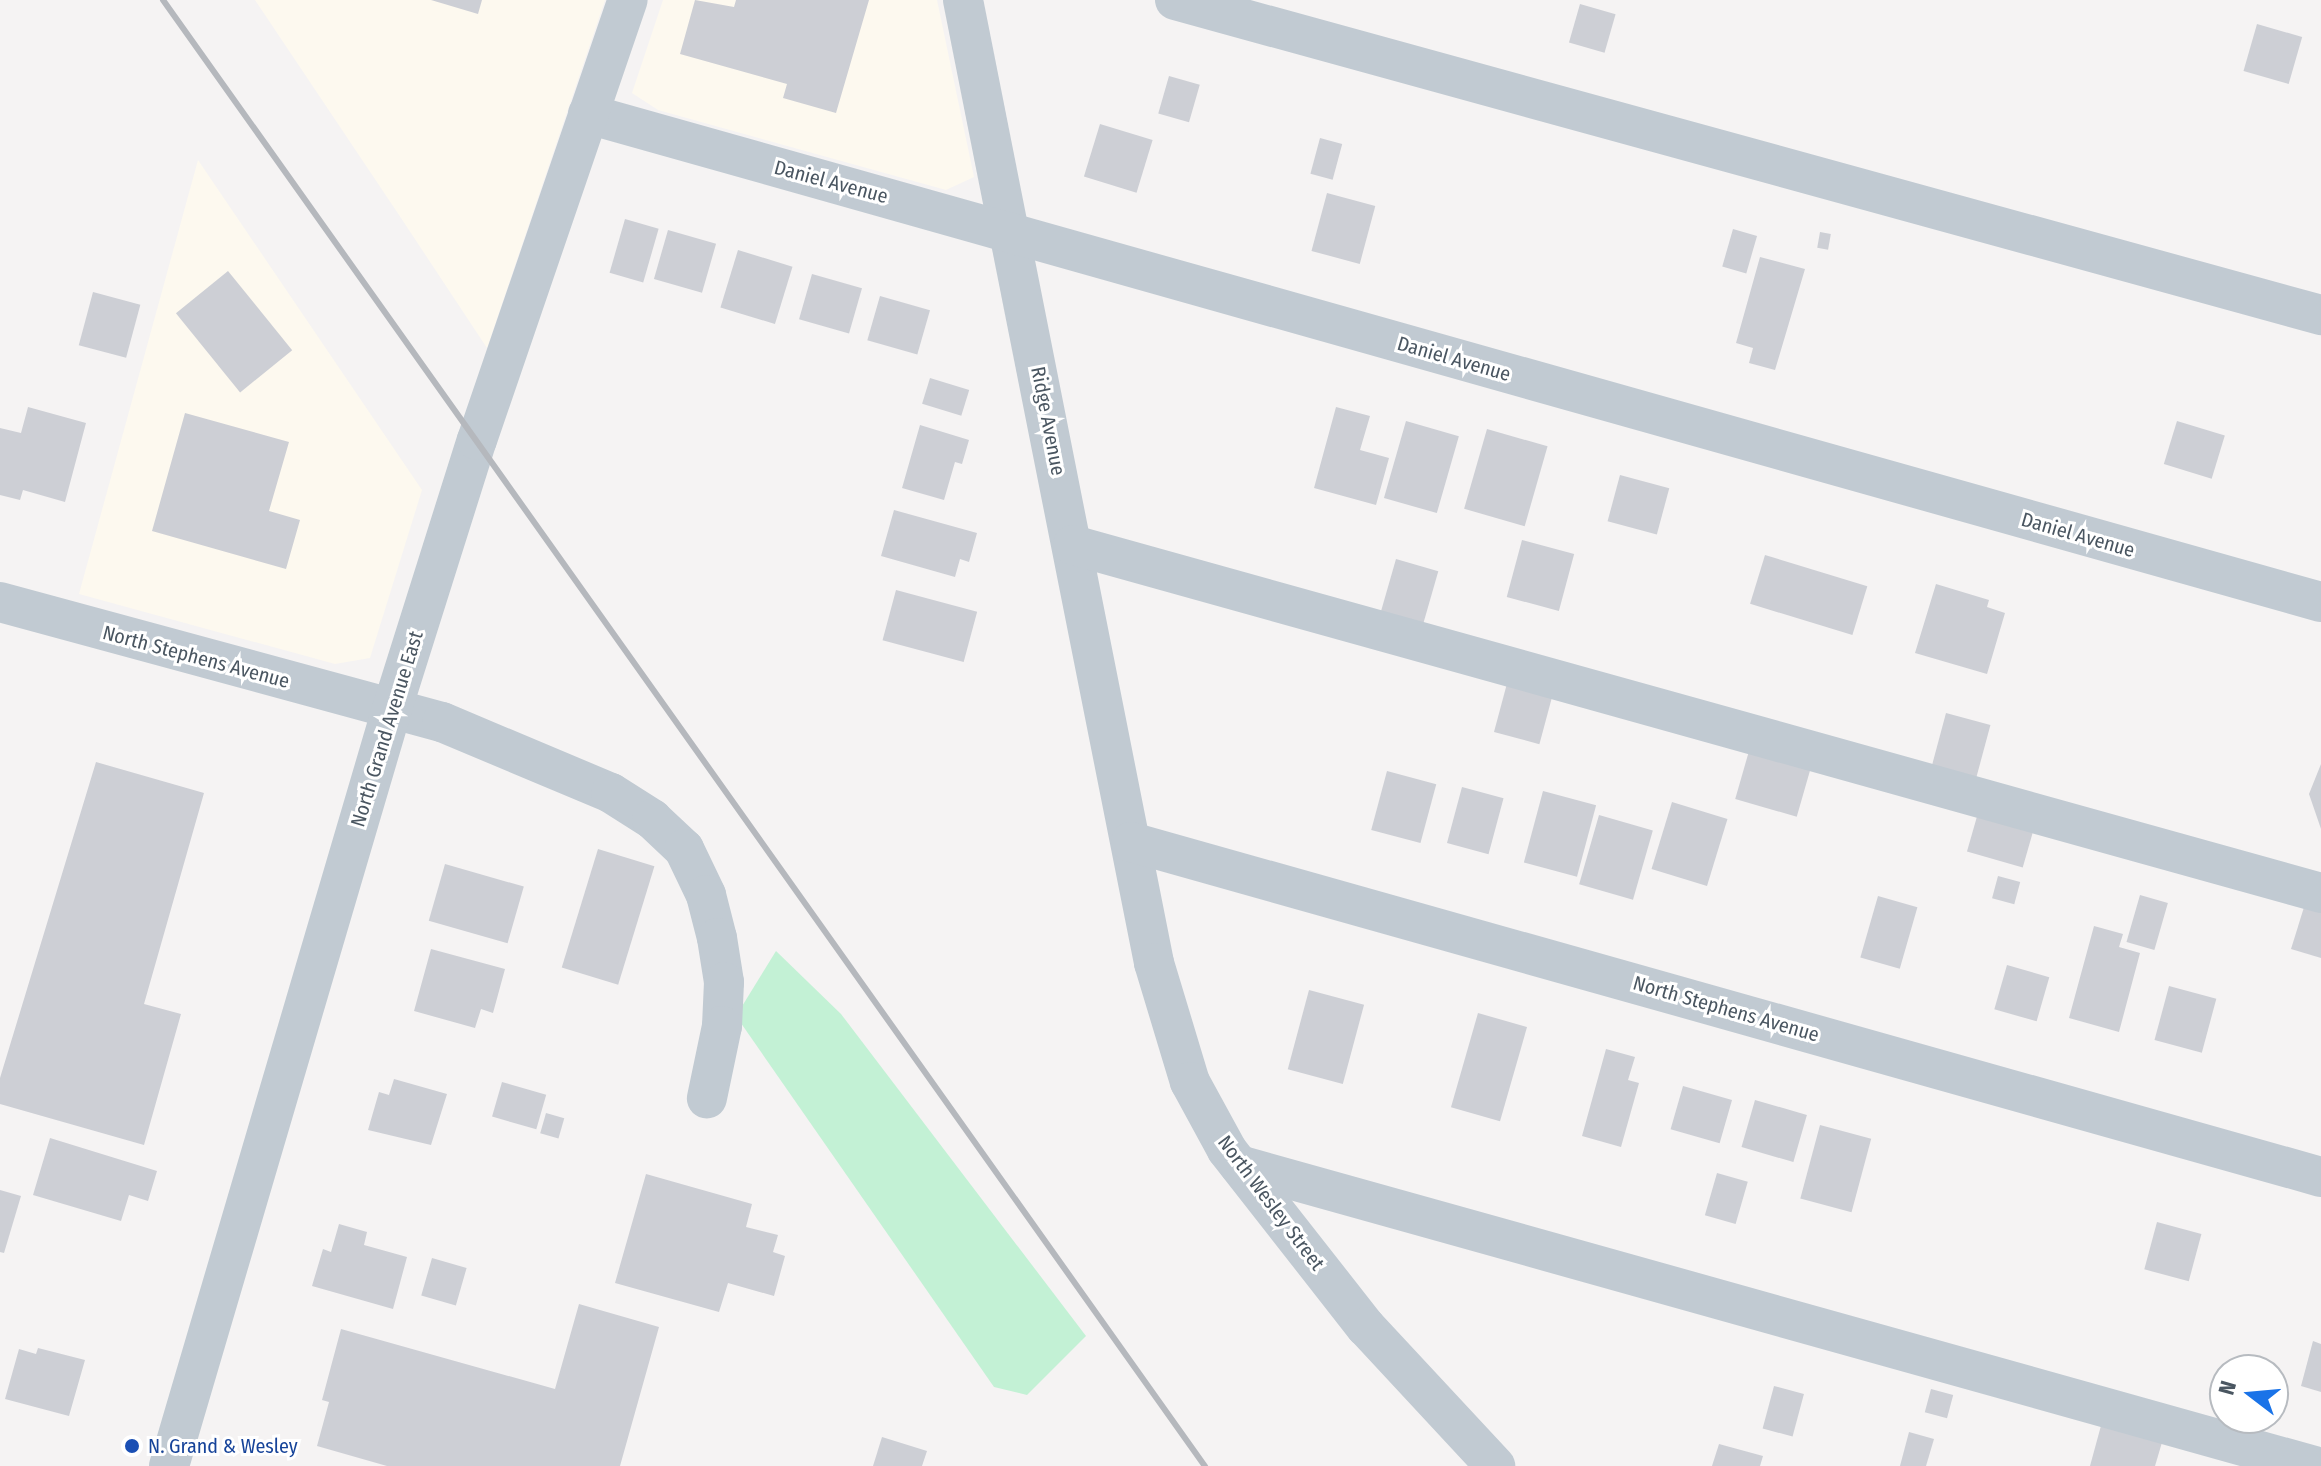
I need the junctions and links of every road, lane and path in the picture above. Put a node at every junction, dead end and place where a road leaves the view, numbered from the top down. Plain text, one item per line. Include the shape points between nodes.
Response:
1 (628, 0) edge
2 (963, 0) edge
3 (1175, 0) edge
4 (588, 114) junction
5 (1009, 232) junction
6 (2321, 315) edge
7 (1073, 545) junction
8 (0, 602) edge
9 (2321, 602) edge
10 (391, 712) junction
11 (1131, 842) junction
12 (2321, 893) edge
13 (707, 1098) dead end
14 (1239, 1165) junction
15 (2321, 1177) edge
16 (169, 1466) edge
17 (1495, 1466) edge
18 (2314, 1466) edge

1 - 4 street, North Grand Avenue East
2 - 5 street, Ridge Avenue
3 - 6 street
4 - 5 street, Daniel Avenue
4 - 10 street, North Grand Avenue East
5 - 7 street, Ridge Avenue
5 - 9 street, Daniel Avenue
7 - 11 street, Ridge Avenue
7 - 12 street
8 - 10 street, North Stephens Avenue
10 - 13 street, North Stephens Avenue via 455,727 611,793 652,819 684,849 706,895 724,982 722,1026
10 - 16 street, North Grand Avenue East
11 - 14 street, North Wesley Street via 1154,963 1190,1082
11 - 15 street, North Stephens Avenue
14 - 17 street, North Wesley Street via 1366,1327
14 - 18 street

